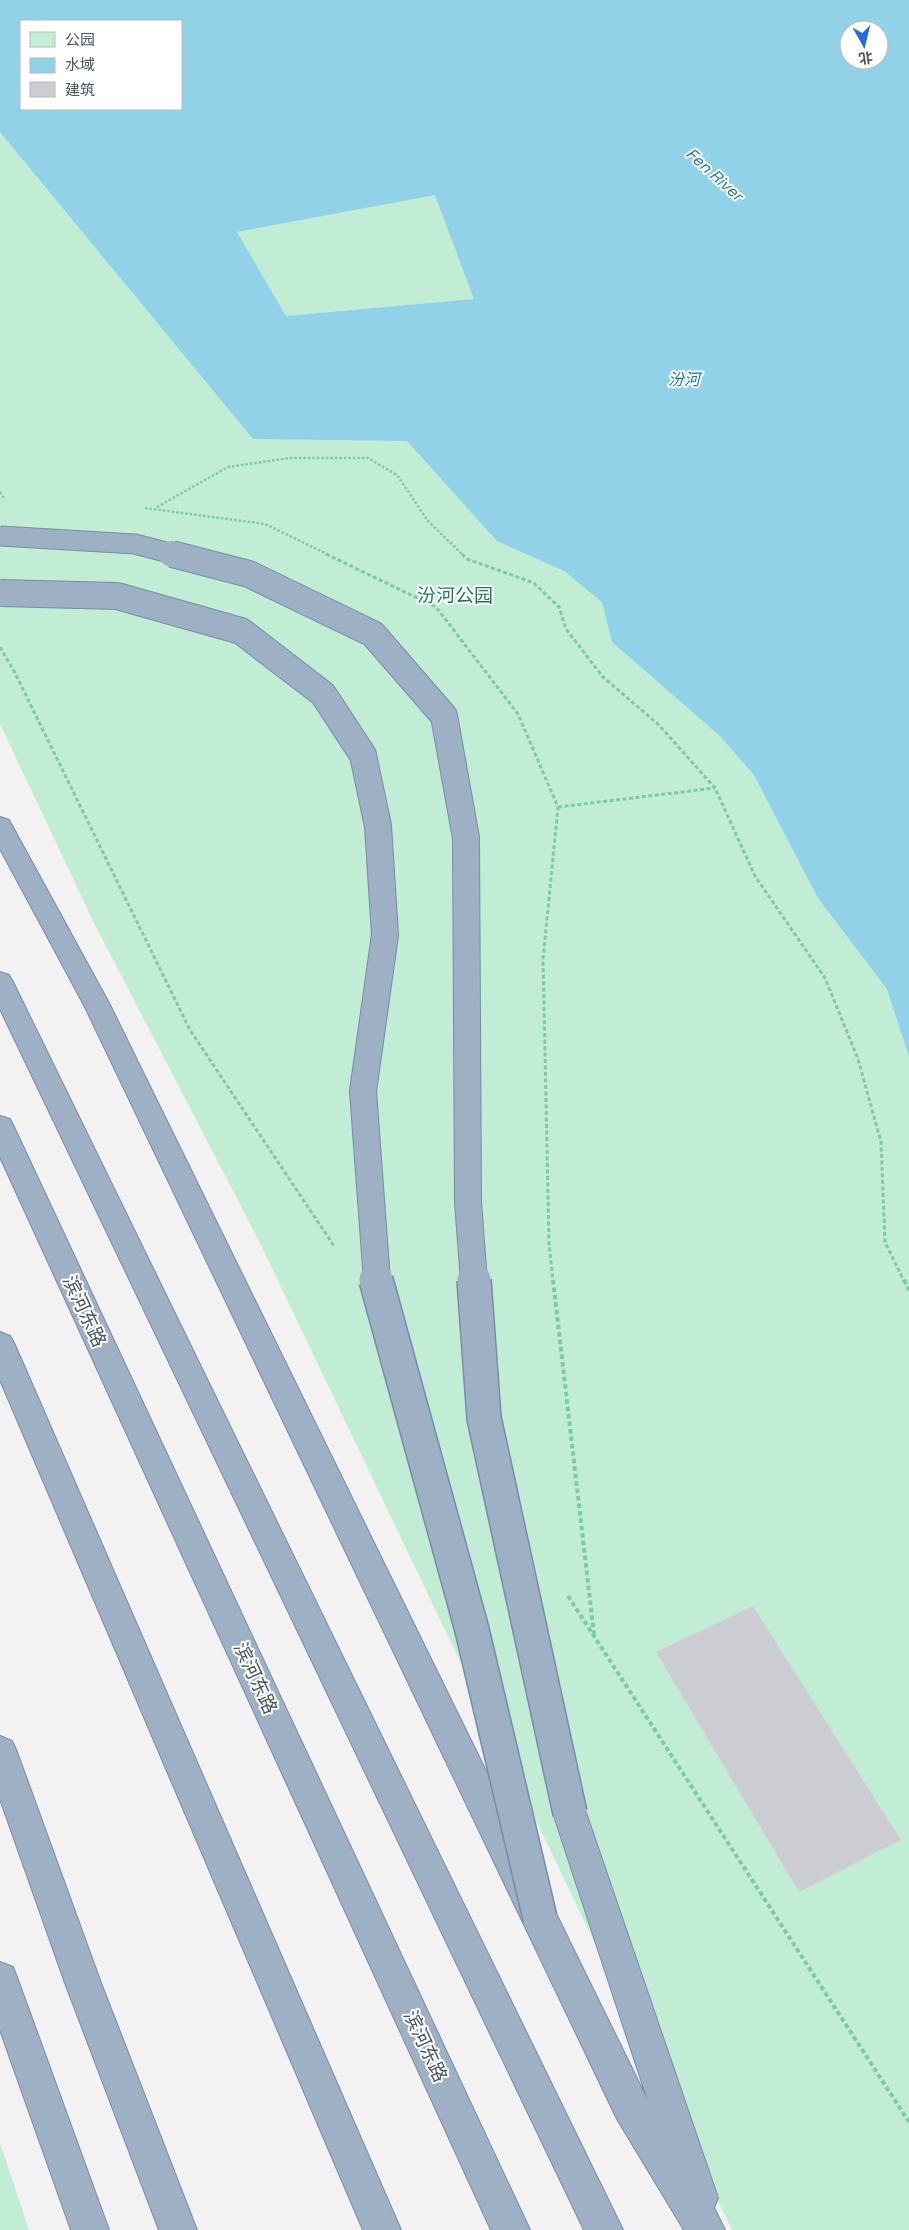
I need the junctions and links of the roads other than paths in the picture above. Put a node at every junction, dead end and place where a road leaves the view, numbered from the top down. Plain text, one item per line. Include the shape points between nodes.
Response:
1 (0, 536) edge
2 (0, 593) edge
3 (0, 826) edge
4 (0, 982) edge
5 (0, 1127) edge
6 (0, 1345) edge
7 (0, 1752) edge
8 (540, 1918) junction
9 (0, 1980) edge
10 (90, 2230) edge
11 (178, 2230) edge
12 (382, 2230) edge
13 (511, 2230) edge
14 (604, 2230) edge
15 (708, 2230) edge

1 - 15 highway, bridge via 134,544 248,574 373,634 444,716 466,838 468,1202 484,1418 570,1813
2 - 8 highway, bridge via 117,596 241,630 322,694 363,754 378,826 385,935 364,1092 376,1278 472,1630
3 - 8 highway, bridge via 97,1005
4 - 14 highway
5 - 13 highway, 滨河东路
6 - 12 highway
7 - 11 highway via 83,1983
8 - 15 highway via 630,2106
9 - 10 highway

